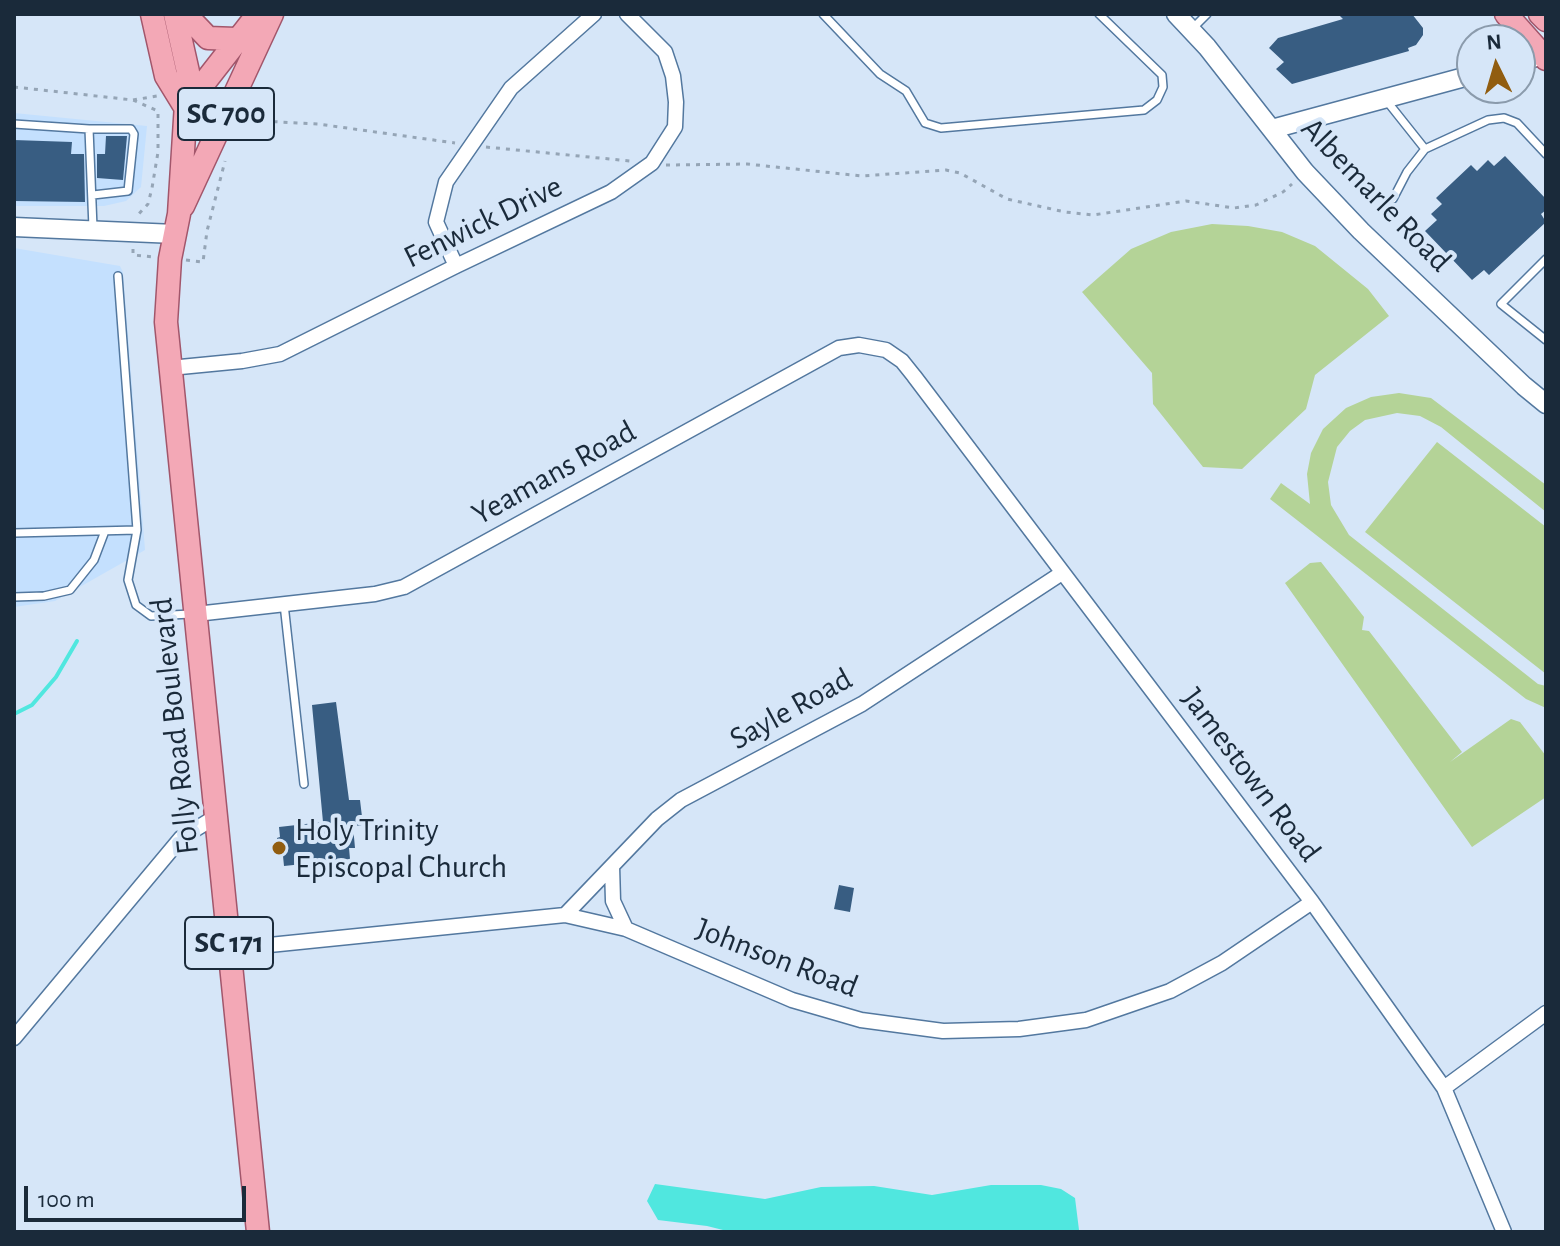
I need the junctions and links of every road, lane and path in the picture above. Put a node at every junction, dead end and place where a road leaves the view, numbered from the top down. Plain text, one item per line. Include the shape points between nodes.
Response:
1 (152, 14) edge
2 (175, 14) edge
3 (185, 14) edge
4 (258, 14) edge
5 (272, 14) edge
6 (594, 14) edge
7 (627, 14) edge
8 (823, 14) edge
9 (1099, 14) edge
10 (1176, 14) edge
11 (1207, 14) edge
12 (1506, 14) edge
13 (1540, 14) edge
14 (1546, 20) edge
15 (1191, 30) junction
16 (236, 39) junction
17 (1545, 56) edge
18 (1456, 79) edge
19 (14, 87) edge
20 (1385, 98) junction
21 (185, 107) junction
22 (158, 111) dead end
23 (242, 112) dead end
24 (14, 124) edge
25 (89, 129) junction
26 (1272, 129) junction
27 (471, 145) junction
28 (1425, 149) junction
29 (1546, 154) edge
30 (652, 163) junction
31 (1305, 172) junction
32 (93, 195) junction
33 (1393, 199) dead end
34 (177, 224) junction
35 (14, 227) edge
36 (93, 231) junction
37 (1546, 259) edge
38 (456, 266) junction
39 (118, 276) dead end
40 (1546, 340) edge
41 (170, 368) junction
42 (914, 376) joint
43 (1546, 404) edge
44 (137, 530) junction
45 (105, 531) junction
46 (14, 533) edge
47 (1062, 573) junction
48 (14, 597) edge
49 (284, 604) junction
50 (196, 614) junction
51 (304, 784) dead end
52 (217, 816) junction
53 (612, 866) junction
54 (1312, 902) junction
55 (565, 915) junction
56 (626, 929) junction
57 (230, 949) junction
58 (1546, 1013) edge
59 (14, 1038) edge
60 (1444, 1088) junction
61 (258, 1232) edge
62 (1504, 1232) edge

1 - 21 main road via 166,76
2 - 21 main road, Folly Road Boulevard via 188,72
3 - 16 main road via 208,38
4 - 16 main road, SC 700
5 - 34 main road, Folly Road Boulevard / SC 700
6 - 27 street via 511,88
7 - 30 street, Fenwick Drive via 665,52 673,76 675,127
8 - 9 lane via 880,74 906,91 925,123 941,128 1144,110 1157,100 1162,75
10 - 15 street, Albemarle Road
11 - 15 lane
12 - 17 main road
13 - 14 main road
15 - 26 street, Albemarle Road
16 - 21 main road, SC 700
18 - 20 street
19 - 22 path via 133,100
20 - 26 street
20 - 28 lane
21 - 34 main road, Folly Road Boulevard / SC 171
23 - 27 path via 261,121
24 - 25 lane
25 - 32 lane
25 - 32 lane via 131,129 134,134 128,191
26 - 31 street, Albemarle Road
27 - 30 path
27 - 38 street via 446,182 436,222
28 - 29 lane via 1504,118 1517,123
28 - 33 lane
30 - 31 path via 747,164 862,176 946,170 1007,199 1093,215 1186,201 1234,208 1256,205 1283,192
30 - 38 street, Fenwick Drive via 611,192
31 - 43 street, Albemarle Road
32 - 36 lane
34 - 36 street
34 - 41 main road, Folly Road Boulevard / SC 171 via 166,322
35 - 36 street
37 - 40 lane via 1501,304
38 - 41 street, Fenwick Drive via 280,354
39 - 44 lane
41 - 50 main road, Folly Road Boulevard / SC 171
42 - 47 street, Jamestown Road
42 - 49 street, Yeamans Road via 886,350 839,348 404,587
44 - 45 lane
44 - 50 lane via 128,580 136,605 151,616
45 - 46 lane
45 - 48 lane via 94,560 70,590
47 - 53 street, Sayle Road via 862,704 681,800
47 - 54 street, Jamestown Road
49 - 50 street, Yeamans Road
49 - 51 lane
50 - 52 main road, Folly Road Boulevard / SC 171
52 - 57 main road, Folly Road Boulevard / SC 171
52 - 59 street via 181,838
53 - 55 street, Sayle Road
53 - 56 street via 613,901
54 - 56 street, Johnson Road via 1170,991 1086,1020 1019,1029 943,1031 861,1020 792,1000
54 - 60 street, Jamestown Road
55 - 56 street, Johnson Road
55 - 57 street, Johnson Road
57 - 61 main road, Folly Road Boulevard / SC 171
58 - 60 street
60 - 62 street, Jamestown Road

